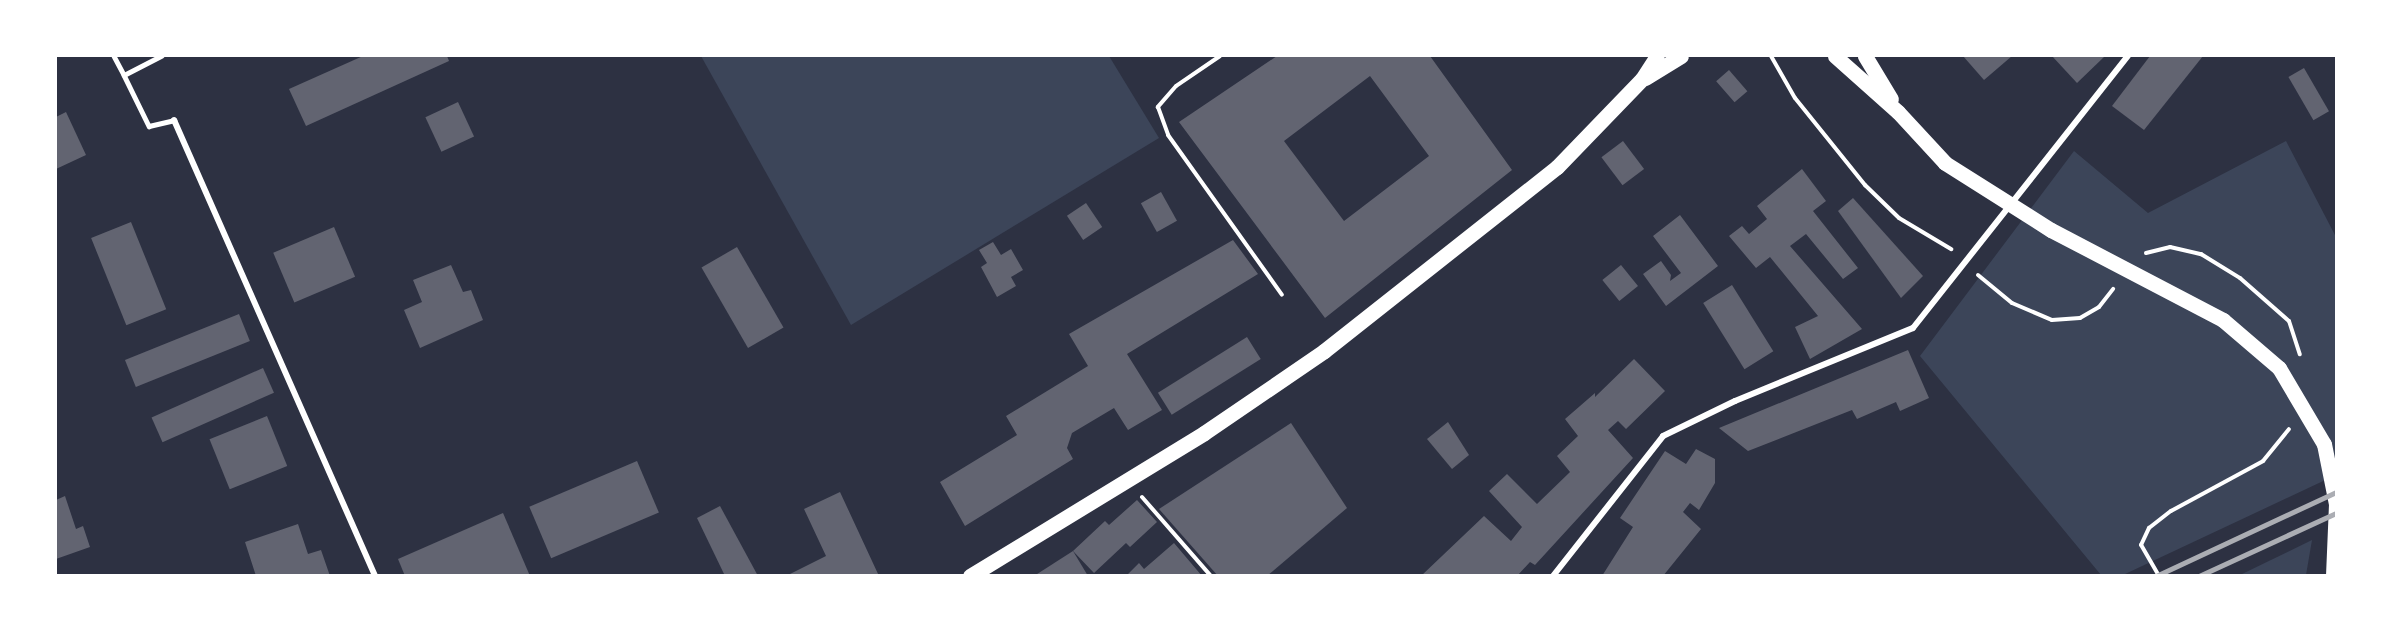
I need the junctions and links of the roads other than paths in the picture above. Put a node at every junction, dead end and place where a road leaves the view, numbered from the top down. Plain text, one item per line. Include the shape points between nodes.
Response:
1 (114, 56) edge
2 (161, 56) edge
3 (1656, 56) edge
4 (1681, 56) edge
5 (1835, 56) edge
6 (1865, 56) edge
7 (2128, 56) edge
8 (124, 75) junction
9 (1642, 79) junction
10 (1898, 112) junction
11 (174, 120) joint
12 (375, 576) edge
13 (970, 576) edge
14 (1553, 576) edge
15 (2333, 576) edge

1 - 8 lane
2 - 8 lane
3 - 9 main road
4 - 9 main road
5 - 10 main road
6 - 10 main road
7 - 14 street via 1913,328 1734,401 1663,436
8 - 11 lane via 149,126
9 - 13 main road via 1557,166 1324,351 1129,480
10 - 15 main road via 1945,163 2051,230 2223,320 2279,368 2324,444 2337,504
11 - 12 street

